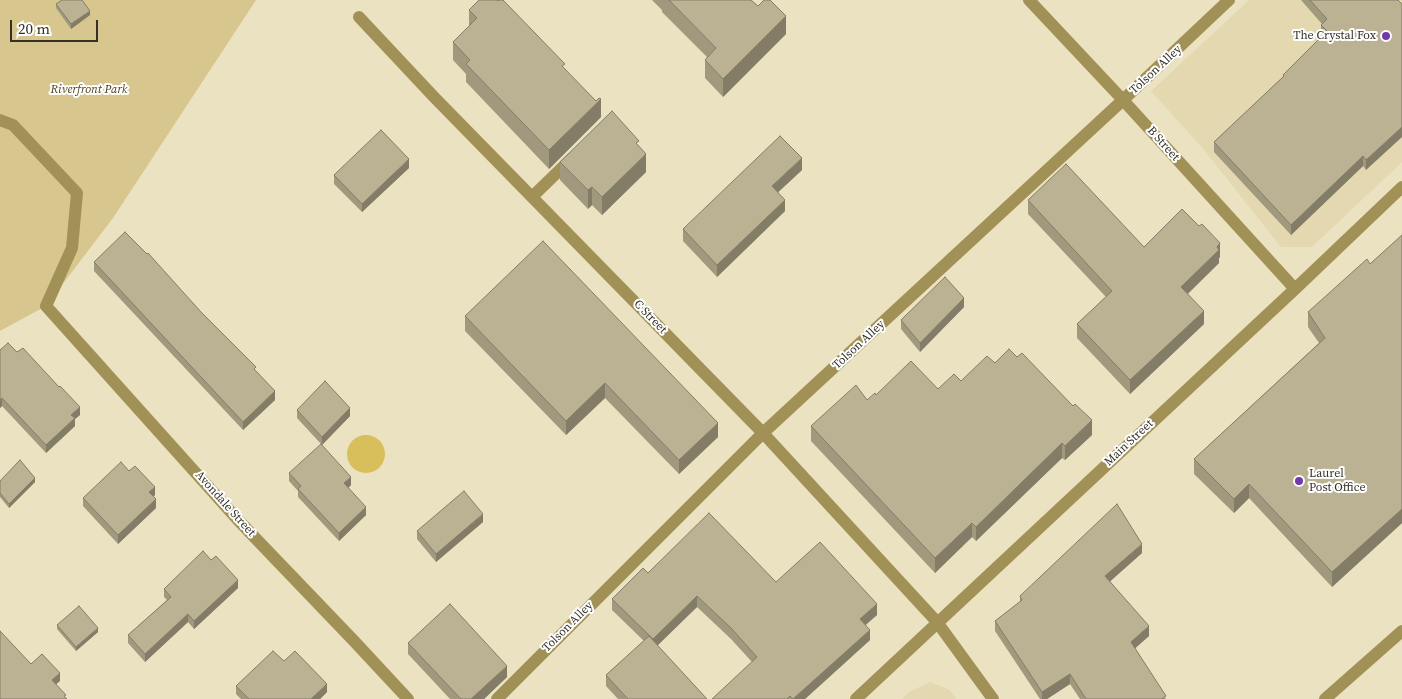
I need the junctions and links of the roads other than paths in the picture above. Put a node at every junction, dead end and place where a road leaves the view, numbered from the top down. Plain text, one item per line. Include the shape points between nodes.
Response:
1 (1029, 0) edge
2 (1229, 0) edge
3 (359, 17) dead end
4 (1123, 100) junction
5 (0, 120) edge
6 (581, 148) edge
7 (1402, 187) edge
8 (532, 197) junction
9 (1295, 289) junction
10 (764, 433) junction
11 (937, 622) junction
12 (1402, 631) edge
13 (408, 699) edge
14 (497, 699) edge
15 (856, 699) edge
16 (993, 699) edge
17 (1325, 699) edge

1 - 4 street, B Street
2 - 4 street, Tolson Alley
3 - 8 street, C Street
4 - 9 street, B Street
4 - 10 street, Tolson Alley
5 - 13 street, Avondale Street via 13,125 77,193 72,248 46,306 238,520
6 - 8 street
7 - 9 street, Main Street
8 - 10 street, C Street
9 - 11 street, Main Street
10 - 11 street, C Street
10 - 14 street, Tolson Alley
11 - 15 street, Main Street
11 - 16 street, C Street
12 - 17 street

